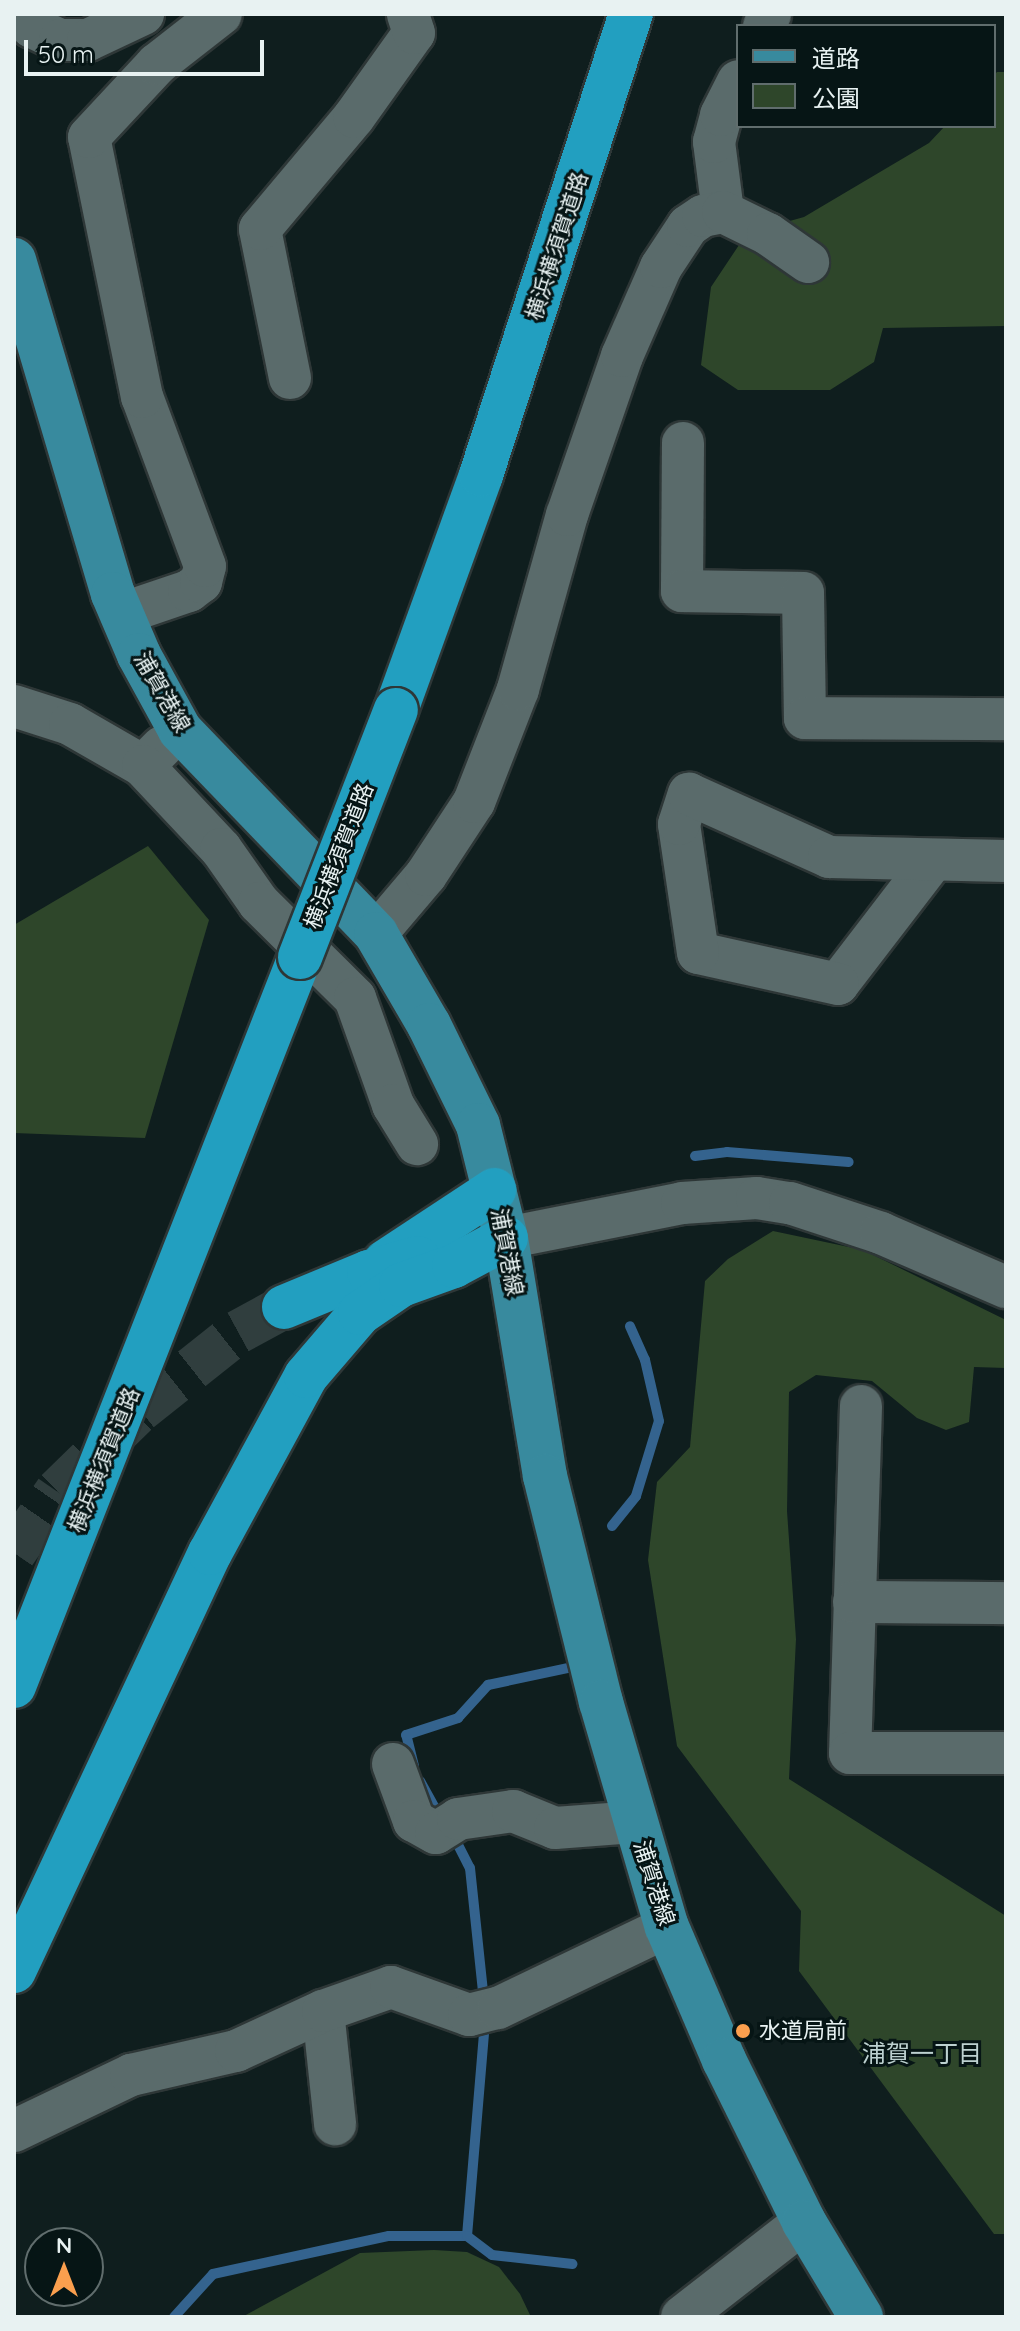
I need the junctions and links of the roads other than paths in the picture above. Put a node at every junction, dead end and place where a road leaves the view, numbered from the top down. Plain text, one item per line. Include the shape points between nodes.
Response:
1 (19, 14) edge
2 (221, 14) edge
3 (408, 14) edge
4 (609, 14) edge
5 (631, 14) edge
6 (131, 22) edge
7 (157, 64) junction
8 (736, 85) edge
9 (723, 212) junction
10 (14, 260) edge
11 (808, 262) dead end
12 (290, 378) dead end
13 (683, 443) dead end
14 (121, 614) junction
15 (14, 706) edge
16 (386, 707) junction
17 (1006, 719) edge
18 (180, 730) junction
19 (143, 766) junction
20 (933, 860) junction
21 (1006, 861) edge
22 (376, 934) junction
23 (292, 952) junction
24 (417, 1144) dead end
25 (494, 1190) junction
26 (506, 1238) junction
27 (369, 1272) junction
28 (1006, 1287) edge
29 (284, 1307) tunnel mouth
30 (861, 1406) dead end
31 (854, 1602) junction
32 (1006, 1603) edge
33 (14, 1636) edge
34 (14, 1686) edge
35 (1006, 1753) edge
36 (393, 1764) dead end
37 (634, 1822) junction
38 (667, 1927) junction
39 (14, 1971) edge
40 (323, 2011) junction
41 (335, 2124) dead end
42 (14, 2131) edge
43 (804, 2222) junction
44 (682, 2317) edge
45 (861, 2317) edge

1 - 6 street via 32,27 60,40 88,40
2 - 7 street
3 - 12 street via 414,33 354,117 260,229
4 - 16 highway, 横浜横須賀道路
5 - 16 highway, 横浜横須賀道路 via 506,401
6 - 7 street
7 - 14 street via 89,137 142,397 205,566 201,582 189,591
8 - 9 street via 714,142
9 - 11 street
9 - 22 street via 688,226 661,267 622,356 567,515 518,689 474,802 426,875
10 - 14 main road, 浦賀港線
13 - 17 street via 682,591 803,593 805,718
14 - 18 main road, 浦賀港線
15 - 19 street via 70,724
16 - 23 highway, 横浜横須賀道路
18 - 19 street
18 - 22 main road, 浦賀港線
19 - 24 street via 221,849 259,903 355,998 393,1105
20 - 20 street via 838,984 698,953 679,824 689,794 829,857
20 - 21 street
22 - 25 main road, 浦賀港線 via 478,1125
23 - 33 highway, 横浜横須賀道路
23 - 34 highway, 横浜横須賀道路
25 - 26 main road, 浦賀港線
25 - 27 highway
26 - 27 highway
26 - 28 street via 682,1203 757,1198 790,1203 881,1233
26 - 37 main road, 浦賀港線 via 545,1476
26 - 39 highway via 454,1266 401,1285 360,1313 306,1376 210,1553
27 - 29 highway
30 - 31 street
31 - 32 street
31 - 35 street via 850,1753
36 - 37 street via 414,1821 447,1826 513,1811 555,1828
37 - 38 main road, 浦賀港線
38 - 40 street via 484,2012 391,1987
38 - 43 main road, 浦賀港線 via 724,2060
40 - 41 street
40 - 42 street via 236,2051 131,2075
43 - 44 street
43 - 45 main road, 浦賀港線

